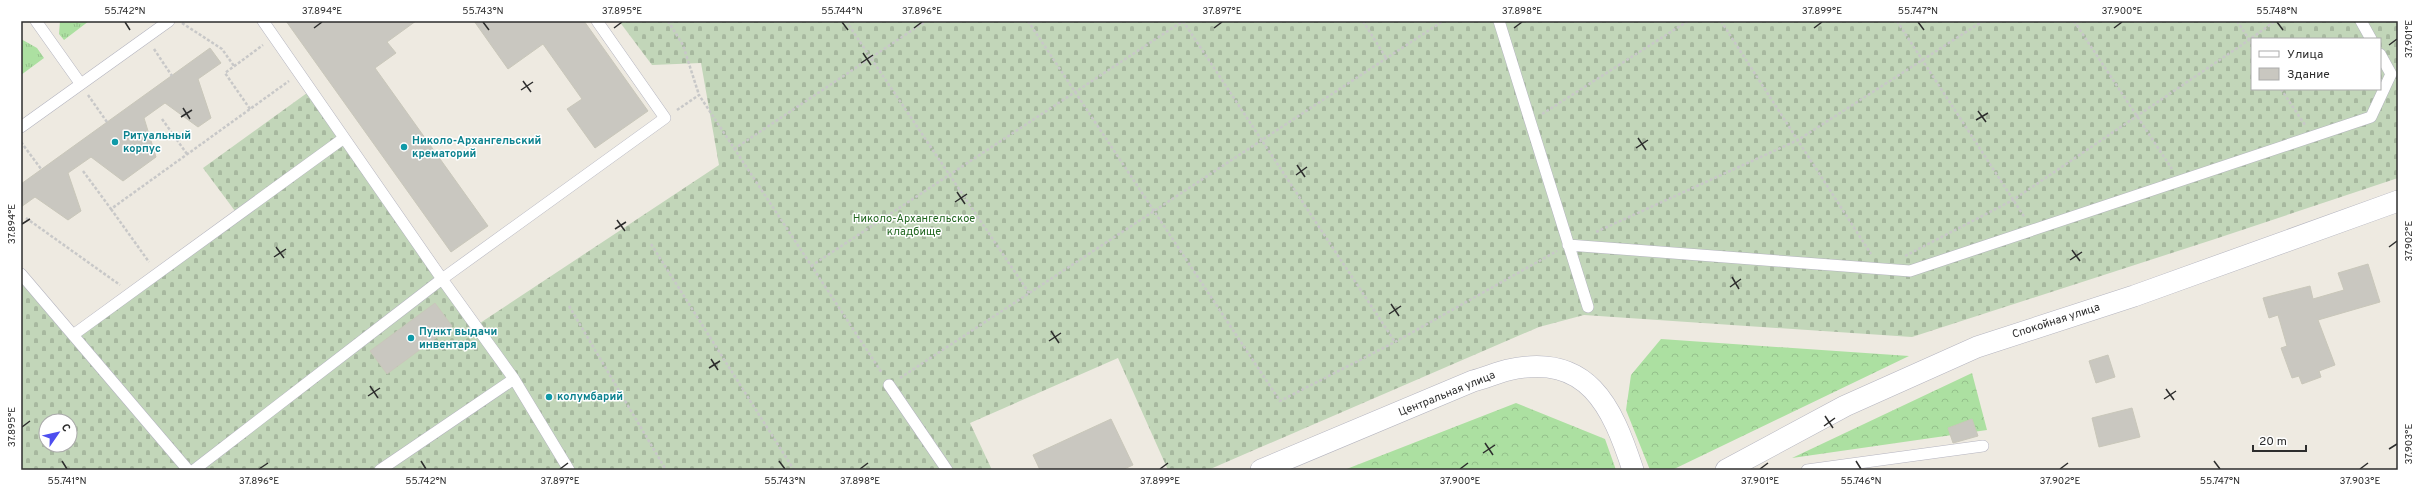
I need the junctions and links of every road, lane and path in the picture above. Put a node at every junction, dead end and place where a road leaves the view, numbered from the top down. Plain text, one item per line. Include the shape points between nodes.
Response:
1 (36, 21) edge
2 (169, 21) edge
3 (179, 21) edge
4 (263, 21) edge
5 (597, 21) edge
6 (668, 21) edge
7 (846, 21) edge
8 (926, 21) edge
9 (1028, 21) edge
10 (1183, 21) edge
11 (1364, 21) edge
12 (1443, 21) edge
13 (1500, 21) edge
14 (1688, 21) edge
15 (1721, 21) edge
16 (1897, 21) edge
17 (1983, 21) edge
18 (2074, 21) edge
19 (2237, 21) edge
20 (2275, 21) edge
21 (2360, 21) edge
22 (146, 37) junction
23 (274, 37) junction
24 (2252, 38) edge
25 (2370, 38) edge
26 (2249, 40) junction
27 (2251, 43) edge
28 (2381, 56) edge
29 (870, 58) junction
30 (1386, 58) junction
31 (1923, 60) junction
32 (234, 66) junction
33 (299, 74) junction
34 (172, 76) dead end
35 (80, 83) junction
36 (2282, 90) edge
37 (1075, 92) junction
38 (698, 95) junction
39 (250, 109) junction
40 (2137, 116) junction
41 (665, 118) junction
42 (162, 119) dead end
43 (107, 122) dead end
44 (1530, 122) junction
45 (21, 127) edge
46 (2312, 136) junction
47 (344, 138) junction
48 (1262, 140) junction
49 (1798, 140) junction
50 (21, 142) edge
51 (734, 149) junction
52 (187, 154) junction
53 (41, 169) dead end
54 (83, 170) dead end
55 (948, 176) junction
56 (2180, 181) junction
57 (2013, 200) junction
58 (2398, 201) edge
59 (111, 209) junction
60 (1153, 211) junction
61 (26, 218) dead end
62 (2033, 230) junction
63 (651, 244) dead end
64 (1568, 245) junction
65 (811, 266) junction
66 (1880, 269) junction
67 (21, 274) edge
68 (157, 274) junction
69 (442, 279) junction
70 (131, 293) junction
71 (1029, 293) junction
72 (569, 306) dead end
73 (1588, 307) dead end
74 (73, 335) junction
75 (1395, 342) junction
76 (514, 379) junction
77 (889, 385) junction
78 (1983, 446) dead end
79 (188, 470) edge
80 (194, 470) edge
81 (380, 470) edge
82 (569, 470) edge
83 (666, 470) edge
84 (794, 470) edge
85 (947, 470) edge
86 (1261, 470) edge
87 (1633, 470) edge
88 (1726, 470) edge
89 (1806, 470) edge

1 - 35 lane
2 - 22 lane
3 - 32 path via 222,49
4 - 23 lane
5 - 41 lane
6 - 38 path via 683,45
7 - 29 path
8 - 29 path
9 - 37 path
10 - 37 path
10 - 48 path
11 - 30 path
12 - 30 path
13 - 44 lane
14 - 44 path
15 - 49 path
16 - 31 path
17 - 31 path
18 - 40 path
19 - 26 path
20 - 24 path
21 - 25 lane
22 - 34 path
22 - 35 lane
23 - 32 path
23 - 33 lane
26 - 27 path
26 - 40 path
28 - 46 lane via 2391,74 2371,117
29 - 51 path
29 - 55 path
30 - 48 path
31 - 49 path
31 - 57 path
32 - 39 path via 225,73
33 - 39 path
33 - 47 lane
35 - 43 path
35 - 45 lane
36 - 46 path
37 - 55 path
37 - 60 path
38 - 41 path
38 - 51 path
39 - 52 path
40 - 56 path
40 - 57 path
41 - 69 lane
42 - 52 path
44 - 64 lane
46 - 56 lane
47 - 68 lane
47 - 69 lane
48 - 60 path
48 - 75 path
49 - 64 path
49 - 66 path
50 - 53 path
51 - 65 path
52 - 59 path
54 - 59 path
55 - 65 path
55 - 71 path
56 - 62 lane
57 - 62 path
57 - 66 path
58 - 88 street, Спокойная улица via 2134,296 1977,347 1845,406
59 - 68 path
60 - 71 path
60 - 75 path via 1280,401
61 - 70 path
62 - 66 lane via 1910,271
63 - 84 path
64 - 66 lane
64 - 73 lane
64 - 75 path
65 - 77 path
67 - 74 lane
68 - 70 lane
69 - 76 lane
69 - 80 lane
70 - 74 lane
71 - 77 path
72 - 83 path
74 - 79 lane
76 - 81 lane
76 - 82 lane
77 - 85 lane
78 - 89 lane
86 - 87 street, Центральная улица via 1473,381 1508,370 1540,366 1565,370 1583,380 1602,400 1619,428

